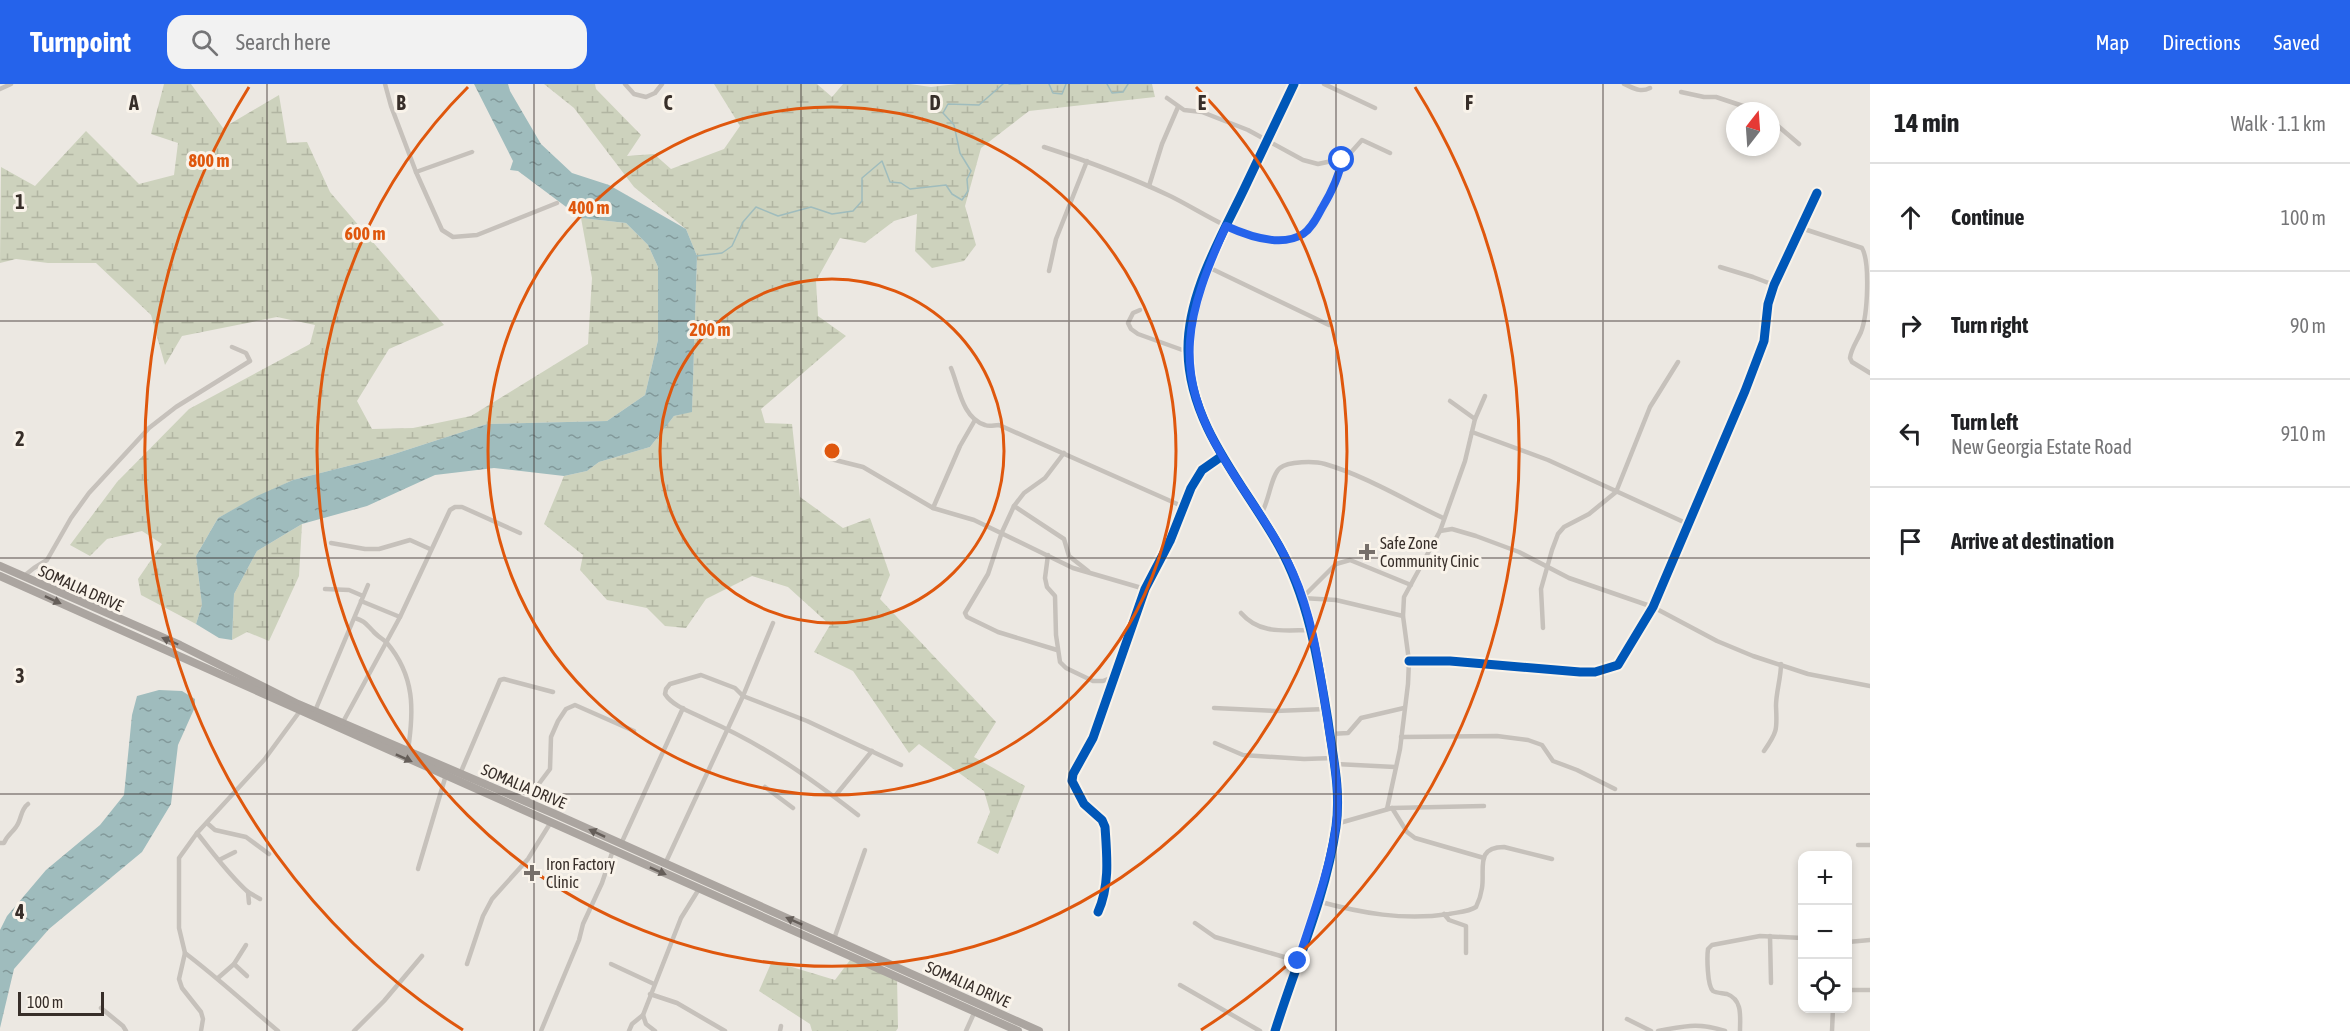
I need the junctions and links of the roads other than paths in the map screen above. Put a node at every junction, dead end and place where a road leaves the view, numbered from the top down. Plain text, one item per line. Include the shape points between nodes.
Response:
1 (11, 84) edge
2 (386, 84) edge
3 (625, 84) edge
4 (662, 84) edge
5 (1294, 84) edge
6 (1324, 84) edge
7 (1624, 84) edge
8 (1650, 88) dead end
9 (0, 89) edge
10 (1681, 92) dead end
11 (1167, 98) dead end
12 (1731, 102) edge
13 (1178, 107) junction
14 (1374, 108) dead end
15 (1780, 128) edge
16 (1268, 141) junction
17 (1799, 144) dead end
18 (1044, 147) dead end
19 (472, 152) dead end
20 (1390, 153) dead end
21 (1342, 160) junction
22 (1087, 161) junction
23 (416, 172) junction
24 (1149, 186) junction
25 (1817, 193) dead end
26 (557, 203) dead end
27 (1226, 226) junction
28 (1801, 228) junction
29 (1208, 267) junction
30 (1720, 267) dead end
31 (1049, 271) dead end
32 (1774, 285) junction
33 (1140, 310) dead end
34 (1329, 325) dead end
35 (232, 347) dead end
36 (1188, 352) junction
37 (1678, 362) dead end
38 (951, 368) dead end
39 (1870, 373) edge
40 (1485, 396) dead end
41 (1450, 401) dead end
42 (1475, 419) junction
43 (975, 420) junction
44 (1472, 432) junction
45 (1064, 453) junction
46 (1222, 456) junction
47 (831, 459) dead end
48 (1616, 492) junction
49 (1014, 506) junction
50 (1184, 507) junction
51 (933, 508) junction
52 (1261, 514) junction
53 (1443, 518) junction
54 (1688, 524) junction
55 (1440, 531) junction
56 (1002, 532) junction
57 (520, 533) dead end
58 (331, 543) dead end
59 (430, 549) junction
60 (1048, 555) junction
61 (1547, 565) junction
62 (0, 566) edge
63 (1091, 573) junction
64 (0, 576) edge
65 (24, 576) junction
66 (368, 585) dead end
67 (1411, 585) junction
68 (325, 589) dead end
69 (1145, 589) junction
70 (362, 598) junction
71 (1302, 598) junction
72 (1653, 607) junction
73 (1241, 613) dead end
74 (1403, 616) junction
75 (400, 617) junction
76 (355, 618) junction
77 (773, 623) dead end
78 (1543, 628) dead end
79 (1311, 630) junction
80 (386, 642) junction
81 (1057, 650) junction
82 (1409, 661) junction
83 (1781, 663) junction
84 (1113, 677) junction
85 (1870, 686) edge
86 (553, 692) dead end
87 (743, 696) junction
88 (683, 708) junction
89 (1214, 708) dead end
90 (1404, 708) junction
91 (1326, 709) junction
92 (300, 711) junction
93 (315, 711) junction
94 (343, 722) junction
95 (726, 728) junction
96 (634, 731) dead end
97 (1330, 734) junction
98 (1401, 736) junction
99 (1215, 743) dead end
100 (408, 750) junction
101 (872, 750) junction
102 (1764, 751) dead end
103 (1335, 761) junction
104 (901, 765) dead end
105 (1395, 767) junction
106 (460, 774) junction
107 (446, 775) junction
108 (765, 787) dead end
109 (1616, 789) dead end
110 (835, 796) junction
111 (526, 801) junction
112 (28, 804) dead end
113 (1484, 806) dead end
114 (793, 808) dead end
115 (1390, 809) junction
116 (858, 815) dead end
117 (551, 822) junction
118 (207, 823) junction
119 (1336, 824) junction
120 (197, 833) junction
121 (0, 843) edge
122 (616, 845) junction
123 (1858, 845) dead end
124 (1870, 845) edge
125 (865, 850) dead end
126 (235, 852) dead end
127 (268, 854) dead end
128 (1484, 858) junction
129 (1552, 859) dead end
130 (219, 860) junction
131 (664, 864) junction
132 (418, 869) dead end
133 (699, 889) junction
134 (248, 892) junction
135 (260, 899) dead end
136 (1317, 901) junction
137 (249, 903) dead end
138 (1098, 912) dead end
139 (1444, 914) junction
140 (1195, 923) dead end
141 (1770, 936) junction
142 (1798, 938) edge
143 (834, 939) junction
144 (1870, 940) edge
145 (1852, 942) edge
146 (246, 945) dead end
147 (185, 953) junction
148 (1466, 953) dead end
149 (422, 956) dead end
150 (1298, 961) junction
151 (234, 964) junction
152 (467, 964) dead end
153 (611, 964) dead end
154 (247, 976) dead end
155 (218, 978) junction
156 (1771, 983) dead end
157 (654, 984) junction
158 (1180, 985) dead end
159 (1852, 990) edge
160 (1870, 990) edge
161 (650, 994) junction
162 (101, 1008) dead end
163 (975, 1010) junction
164 (1833, 1013) edge
165 (643, 1015) junction
166 (1627, 1019) dead end
167 (126, 1031) edge
168 (201, 1031) edge
169 (278, 1031) edge
170 (354, 1031) edge
171 (541, 1031) edge
172 (629, 1031) edge
173 (654, 1031) edge
174 (725, 1031) edge
175 (966, 1031) edge
176 (1018, 1031) edge
177 (1039, 1031) edge
178 (1260, 1031) edge
179 (1275, 1031) edge
180 (1651, 1031) edge
181 (1658, 1031) edge
182 (1725, 1031) edge
183 (1740, 1031) edge
184 (1832, 1031) edge

1 - 9 street
2 - 23 street
3 - 4 street via 634,94 646,98
5 - 16 street
6 - 14 street
7 - 8 street via 1639,91
10 - 12 street
11 - 13 street
13 - 16 street via 1215,117
13 - 24 street
15 - 17 street
16 - 21 street via 1310,163
16 - 27 street
18 - 22 street
19 - 23 street
20 - 21 street via 1362,140
21 - 27 street via 1324,204 1302,235 1270,240
22 - 24 street
22 - 31 street via 1056,239
23 - 26 street via 442,230 453,237 477,235
24 - 27 street
25 - 28 street
27 - 29 street
28 - 32 street
28 - 39 street via 1867,253 1868,305 1850,358
29 - 34 street
29 - 36 street via 1194,309
30 - 32 street
32 - 54 street via 1764,341
33 - 36 street via 1130,317 1131,330
35 - 65 street via 246,353 250,361 176,406 149,428 89,493 47,560
36 - 46 street via 1197,402
37 - 48 street via 1650,407
38 - 43 street via 961,399
40 - 42 street
41 - 42 street
42 - 44 street
43 - 45 street
43 - 51 street
44 - 48 street via 1548,460
44 - 53 street
45 - 49 street via 1045,478
45 - 50 street
46 - 50 street via 1202,470
46 - 52 street
47 - 51 street via 862,467
48 - 54 street
48 - 61 street via 1561,530
49 - 56 street
49 - 63 street via 1064,539 1069,556
50 - 69 street
51 - 56 street
52 - 53 street via 1275,473 1281,466 1297,463 1323,464
52 - 71 street
53 - 55 street
54 - 72 street
55 - 61 street via 1476,536
55 - 67 street
56 - 60 street
56 - 81 street via 988,574 965,615 998,632
57 - 59 street via 454,507
58 - 59 street via 379,549 410,540
59 - 75 street
60 - 63 street
60 - 81 street via 1045,578 1055,596
61 - 72 street via 1594,588
61 - 78 street via 1541,588
62 - 65 main road, SOMALIA DRIVE
63 - 69 street
64 -> 92 main road, SOMALIA DRIVE
93 -> 65 main road, SOMALIA DRIVE via 180,645
66 - 70 street
67 - 71 street via 1350,560 1336,564
67 - 74 street via 1404,597
68 - 70 street via 349,590
69 - 84 street
70 - 75 street
70 - 76 street
71 - 74 street via 1336,600
71 - 79 street
72 - 82 street via 1618,664 1595,672
72 - 83 street via 1717,641
73 - 79 street via 1249,623 1269,630
74 - 82 street
75 - 80 street
76 - 80 street via 364,621
76 - 93 street
77 - 87 street
79 - 91 street
80 - 94 street
80 - 100 street via 410,684 412,724
81 - 84 street via 1066,668 1098,682
82 - 90 street
83 - 85 street via 1808,674
83 - 102 street via 1778,725
84 - 138 street via 1093,738 1072,781 1084,804 1102,820 1104,827 1107,877
86 - 106 street via 500,680
87 - 88 street via 735,688 701,675 693,676 666,688 667,698
87 - 95 street
87 - 101 street
88 - 95 street
88 - 122 street
89 - 91 street
90 - 97 street via 1361,718 1348,733
90 - 98 street
91 - 97 street
92 -> 107 main road, SOMALIA DRIVE
92 - 118 street via 264,760
93 - 94 main road, SOMALIA DRIVE
94 - 100 main road, SOMALIA DRIVE
95 - 110 street via 787,761
95 - 131 street
96 - 111 street via 575,705 566,709 551,737 550,769
97 - 103 street
98 - 105 street
98 - 109 street via 1497,736 1528,740 1542,745 1553,761
99 - 103 street via 1243,755
100 - 106 main road, SOMALIA DRIVE
101 - 104 street
101 - 110 street
103 - 105 street
103 - 119 street
105 - 115 street
106 - 111 main road, SOMALIA DRIVE
107 - 117 main road, SOMALIA DRIVE
107 - 132 street
108 - 114 street
110 - 116 street
122 -> 111 main road, SOMALIA DRIVE
112 - 121 street via 16,828
113 - 115 street
115 - 119 street
115 - 128 street via 1415,838
117 - 122 main road, SOMALIA DRIVE
117 - 152 street via 528,859 492,899
118 - 120 street
118 - 127 street via 215,830 246,837
119 - 136 street
120 - 130 street
120 - 147 street via 180,854 178,863 179,928
122 - 131 main road, SOMALIA DRIVE
122 -> 133 main road, SOMALIA DRIVE
122 - 171 street
123 - 124 street
125 - 143 street
126 - 130 street
128 - 129 street via 1488,851 1504,847
128 - 139 street via 1483,886 1476,907
130 - 134 street via 227,874
143 -> 131 main road, SOMALIA DRIVE
133 - 157 street via 681,918
133 - 163 main road, SOMALIA DRIVE
134 - 135 street
134 - 137 street
136 - 139 street via 1384,915
136 - 150 street
139 - 148 street via 1466,926
140 - 150 street via 1215,937
141 - 142 street
141 - 156 street
141 - 183 street via 1744,938 1708,949 1710,986 1715,992 1734,998 1740,1014
143 - 177 main road, SOMALIA DRIVE
144 - 145 street
146 - 151 street
147 - 155 street
147 - 168 street via 179,984 201,1012
149 - 170 street
150 - 179 street
151 - 154 street
151 - 155 street
153 - 157 street
155 - 169 street
157 - 161 street
158 - 178 street
159 - 160 street
161 - 165 street
161 - 174 street via 677,1003
162 - 167 street
163 - 175 street
163 - 176 main road, SOMALIA DRIVE
164 - 184 street
165 - 172 street
165 - 173 street via 645,1024
166 - 180 street
181 - 182 street via 1696,1024

